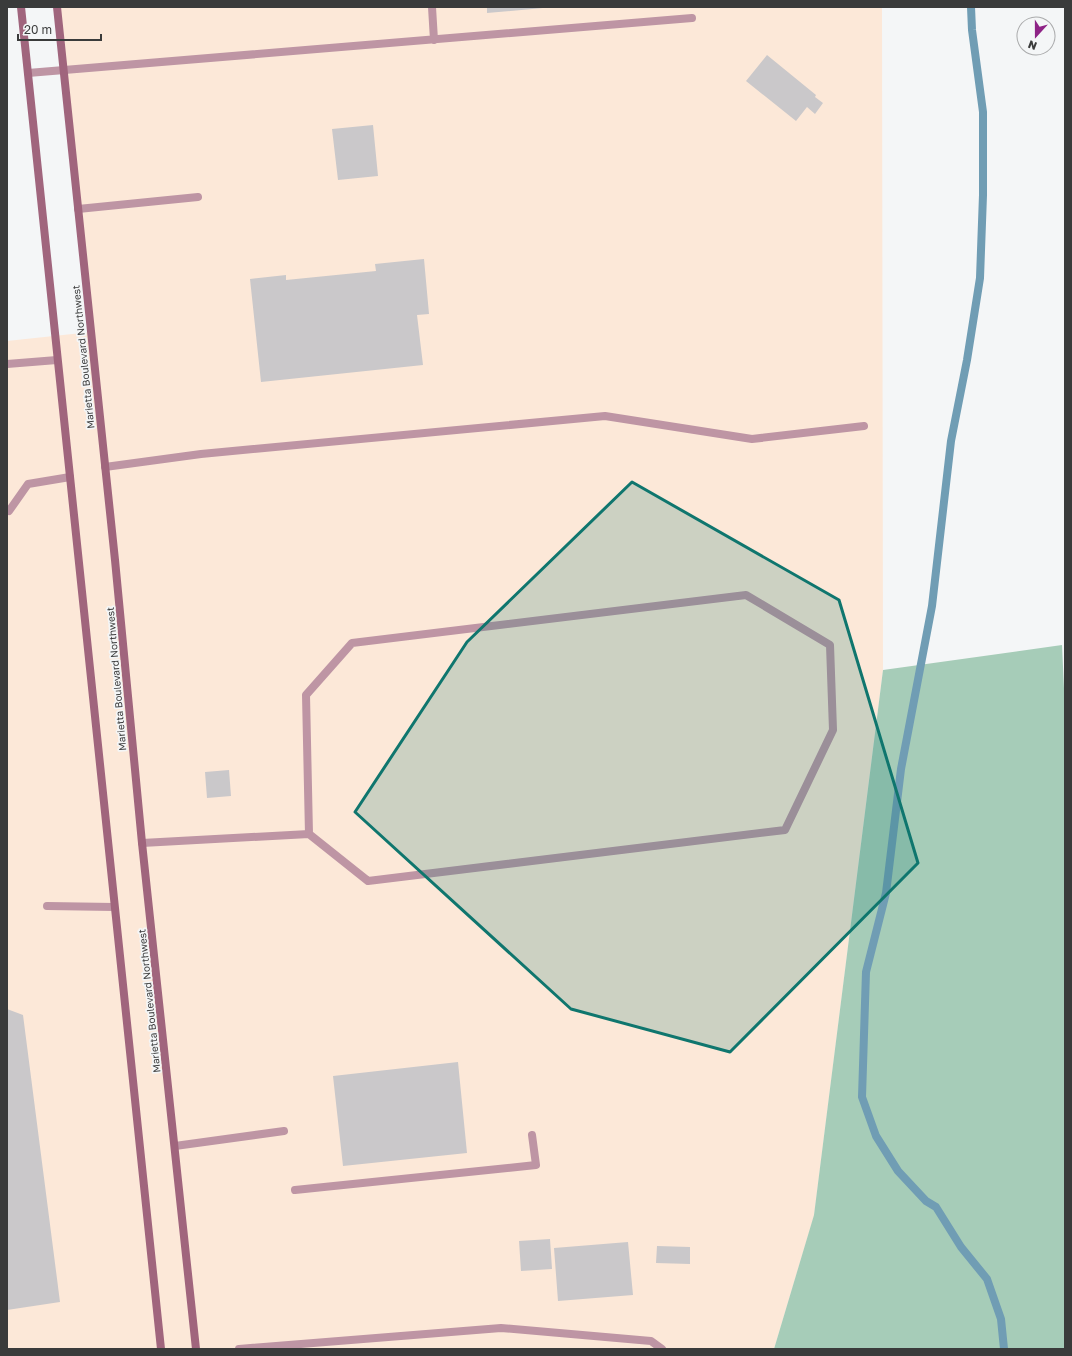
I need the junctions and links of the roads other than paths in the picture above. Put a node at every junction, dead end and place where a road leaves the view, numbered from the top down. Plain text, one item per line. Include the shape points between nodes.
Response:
1 (21, 7) edge
2 (57, 7) edge
3 (432, 7) edge
4 (692, 18) dead end
5 (434, 40) junction
6 (63, 69) junction
7 (28, 73) junction
8 (198, 197) dead end
9 (78, 209) junction
10 (57, 360) junction
11 (7, 364) edge
12 (864, 426) dead end
13 (105, 467) junction
14 (70, 477) junction
15 (9, 511) dead end
16 (309, 834) junction
17 (142, 843) junction
18 (47, 906) dead end
19 (114, 907) junction
20 (284, 1131) dead end
21 (532, 1135) dead end
22 (175, 1146) junction
23 (295, 1190) dead end
24 (161, 1349) edge
25 (196, 1349) edge
26 (238, 1349) edge
27 (662, 1349) edge

1 - 7 main road
2 - 6 main road, Marietta Boulevard Northwest
3 - 5 lane
4 - 5 lane
5 - 6 lane
6 - 7 lane
6 - 9 main road, Marietta Boulevard Northwest
7 - 10 main road
8 - 9 lane
9 - 13 main road, Marietta Boulevard Northwest
10 - 11 lane
10 - 14 main road
12 - 13 lane via 752,439 605,416 201,454
13 - 17 main road, Marietta Boulevard Northwest
14 - 15 lane via 28,484
14 - 19 main road
16 - 16 lane via 368,881 785,830 833,730 830,645 746,595 352,643 306,695
16 - 17 lane
17 - 22 main road, Marietta Boulevard Northwest
18 - 19 lane
19 - 24 main road
20 - 22 lane
21 - 23 lane via 536,1165
22 - 25 main road, Marietta Boulevard Northwest
26 - 27 lane via 501,1328 650,1341

